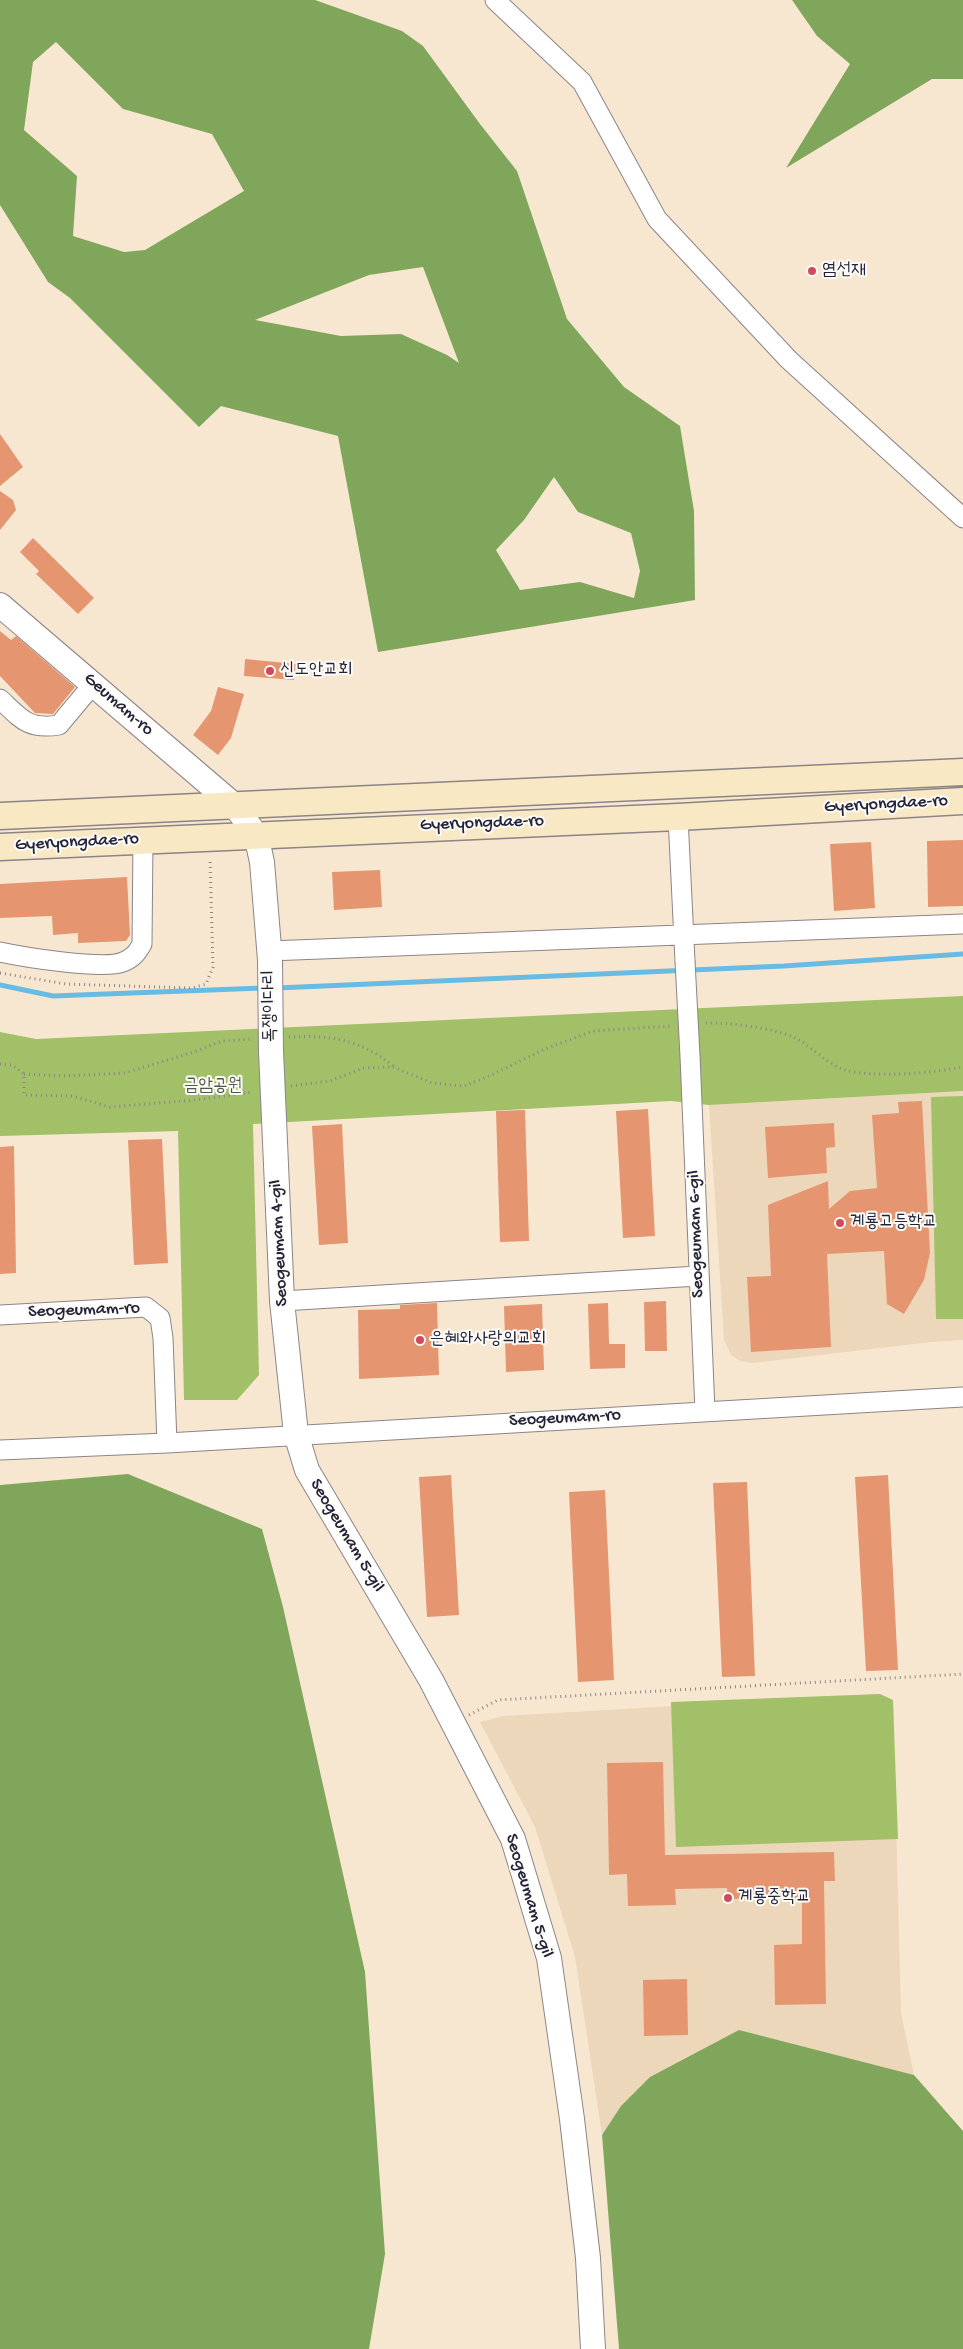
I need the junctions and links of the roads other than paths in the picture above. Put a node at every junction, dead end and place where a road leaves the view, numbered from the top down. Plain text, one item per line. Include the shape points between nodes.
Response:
1 (495, 0) edge
2 (963, 518) edge
3 (0, 605) edge
4 (94, 683) junction
5 (0, 699) edge
6 (963, 772) edge
7 (963, 801) edge
8 (235, 806) junction
9 (0, 816) edge
10 (678, 817) junction
11 (256, 835) junction
12 (143, 840) junction
13 (0, 847) edge
14 (963, 924) edge
15 (683, 936) junction
16 (0, 952) edge
17 (270, 956) junction
18 (273, 1042) joint
19 (698, 1276) junction
20 (282, 1301) junction
21 (0, 1315) edge
22 (963, 1397) edge
23 (705, 1411) junction
24 (296, 1434) junction
25 (167, 1442) junction
26 (0, 1450) edge
27 (593, 2349) edge

1 - 2 street via 582,82 658,219 789,360
3 - 4 street, Geumam-ro
4 - 5 street via 59,725 42,728 25,723
4 - 8 street, Geumam-ro
6 - 8 main road, Gyeryongdae-ro
7 - 10 main road, Gyeryongdae-ro
8 - 9 main road, Gyeryongdae-ro
8 - 11 street
10 - 11 main road, Gyeryongdae-ro
10 - 15 street
11 - 12 main road, Gyeryongdae-ro
11 - 17 street via 262,862
12 - 13 main road, Gyeryongdae-ro
12 - 16 street via 142,944 135,956 122,963 81,964
14 - 15 street
15 - 17 street
15 - 19 street, Seogeumam 6-gil, bridge
17 - 18 street, 독쟁이다리, bridge
18 - 20 street, Seogeumam 4-gil
19 - 20 street
19 - 23 street, Seogeumam 6-gil
20 - 24 street, Seogeumam 4-gil
21 - 25 street, Seogeumam-ro via 146,1307 160,1318
22 - 23 street, Seogeumam-ro
23 - 24 street, Seogeumam-ro
24 - 25 street, Seogeumam-ro
24 - 27 street, Seogeumam 5-gil via 307,1470 431,1680 513,1839 549,1958 588,2258
25 - 26 street, Seogeumam-ro

